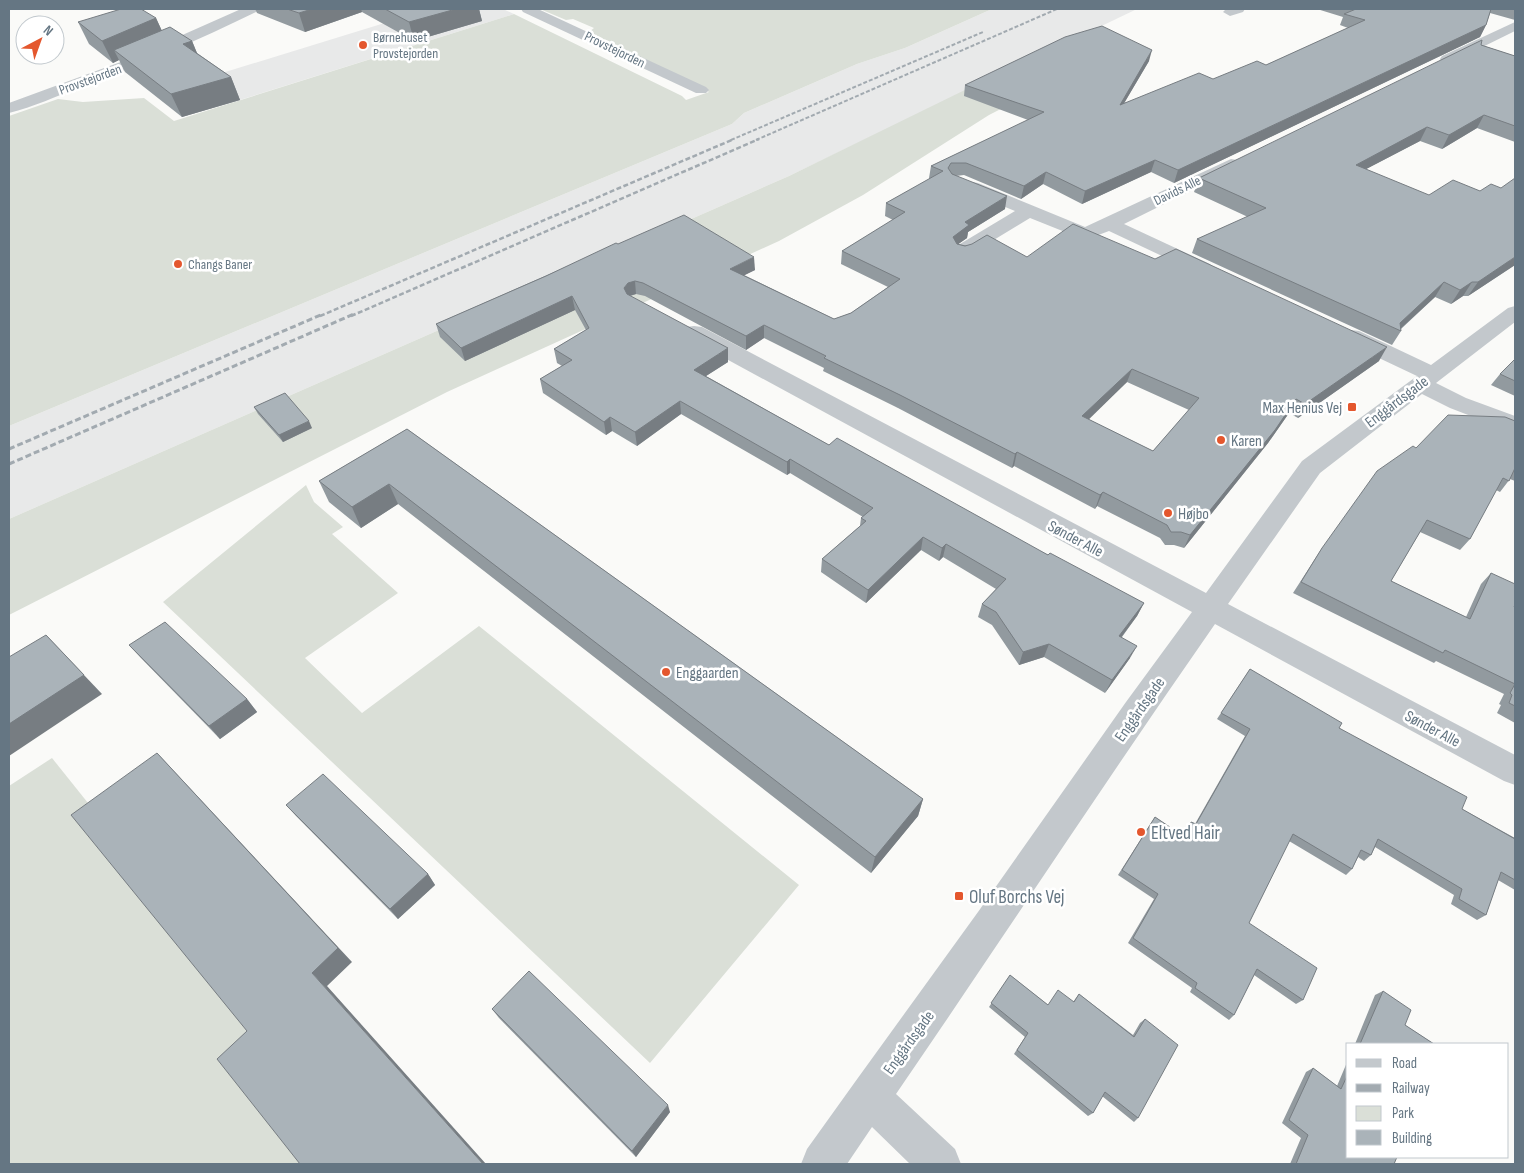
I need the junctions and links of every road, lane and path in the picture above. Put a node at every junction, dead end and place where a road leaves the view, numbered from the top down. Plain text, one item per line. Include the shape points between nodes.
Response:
1 (251, 9) edge
2 (528, 9) edge
3 (1515, 26) edge
4 (1431, 67) edge
5 (701, 90) dead end
6 (9, 108) edge
7 (1243, 158) edge
8 (957, 181) edge
9 (1030, 210) junction
10 (1109, 224) junction
11 (962, 251) edge
12 (1217, 274) edge
13 (1515, 312) edge
14 (678, 324) edge
15 (1334, 328) edge
16 (1425, 379) junction
17 (1515, 425) edge
18 (1210, 609) junction
19 (1515, 772) edge
20 (869, 1096) junction
21 (822, 1164) edge
22 (940, 1164) edge

1 - 6 street, Provstejorden via 167,49
2 - 5 street, Provstejorden
3 - 4 street
7 - 10 street, Davids Alle
8 - 9 street, Davids Alle
9 - 10 street, Davids Alle via 1085,234
9 - 11 street
10 - 12 street
13 - 16 street, Enggårdsgade
14 - 18 street, Sønder Alle
15 - 16 street
16 - 17 street via 1458,403
16 - 18 street, Enggårdsgade via 1311,467
18 - 19 street, Sønder Alle
18 - 20 street, Enggårdsgade
20 - 21 street, Enggårdsgade
20 - 22 street

